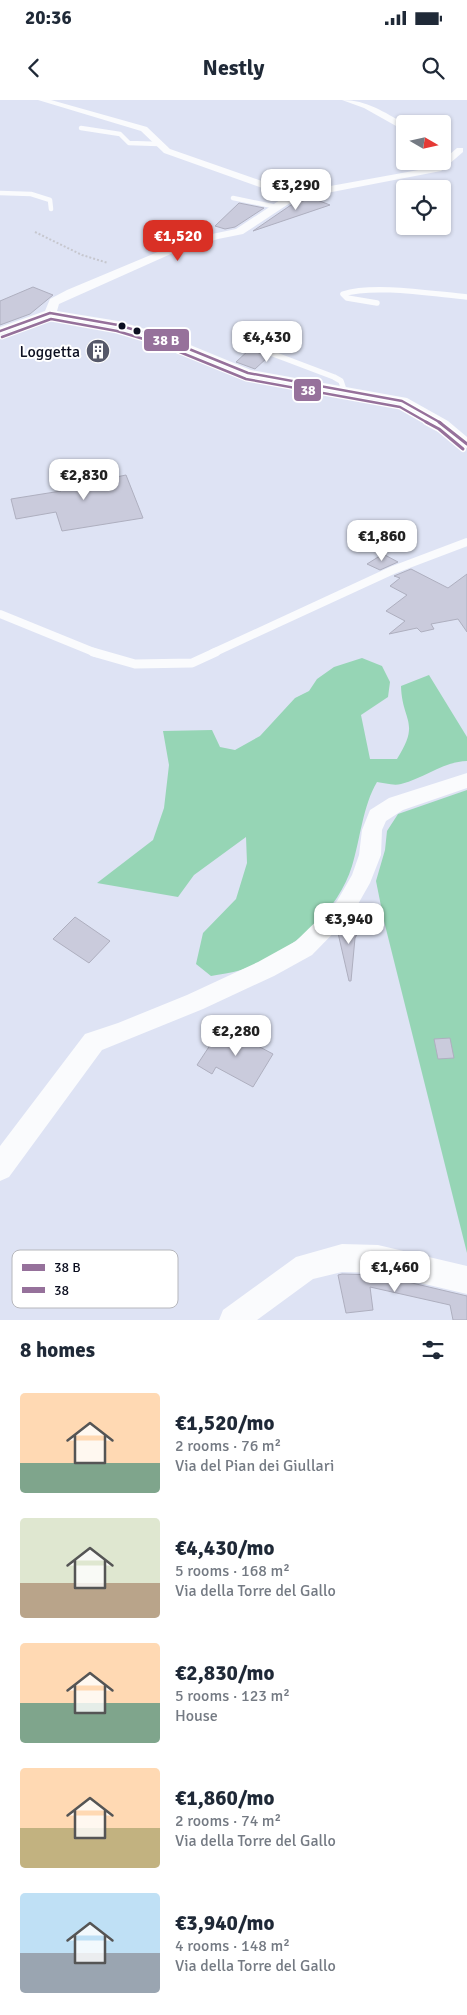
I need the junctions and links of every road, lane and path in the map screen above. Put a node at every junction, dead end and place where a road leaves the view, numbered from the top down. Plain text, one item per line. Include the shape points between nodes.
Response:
1 (42, 100) edge
2 (346, 100) edge
3 (396, 123) edge
4 (81, 128) dead end
5 (159, 144) junction
6 (463, 149) edge
7 (0, 193) edge
8 (233, 198) dead end
9 (282, 204) junction
10 (51, 209) dead end
11 (35, 232) dead end
12 (114, 266) dead end
13 (467, 297) edge
14 (377, 303) dead end
15 (52, 307) junction
16 (0, 331) edge
17 (260, 349) dead end
18 (344, 390) junction
19 (467, 444) edge
20 (467, 542) edge
21 (0, 614) edge
22 (467, 780) edge
23 (0, 1168) edge
24 (467, 1280) edge
25 (232, 1320) edge

1 - 5 street via 144,129
2 - 3 street via 366,106
4 - 5 lane via 120,134 129,143
5 - 9 street via 176,154 280,192
6 - 9 street via 438,169 303,194
7 - 10 lane via 40,195 50,200
8 - 9 lane
9 - 15 street via 239,232 170,251
11 - 12 path via 82,255
13 - 14 lane via 366,290 343,294 348,298
15 - 16 street
15 - 18 street via 135,329 248,373
17 - 18 lane via 334,377 341,381
18 - 19 street via 402,401 443,424
20 - 21 lane via 393,570 192,663 135,664 98,654
22 - 23 street via 396,804 377,816 370,855 362,877 345,907 304,948 195,1002 122,1034 94,1042
24 - 25 street via 378,1259 342,1258 306,1267

